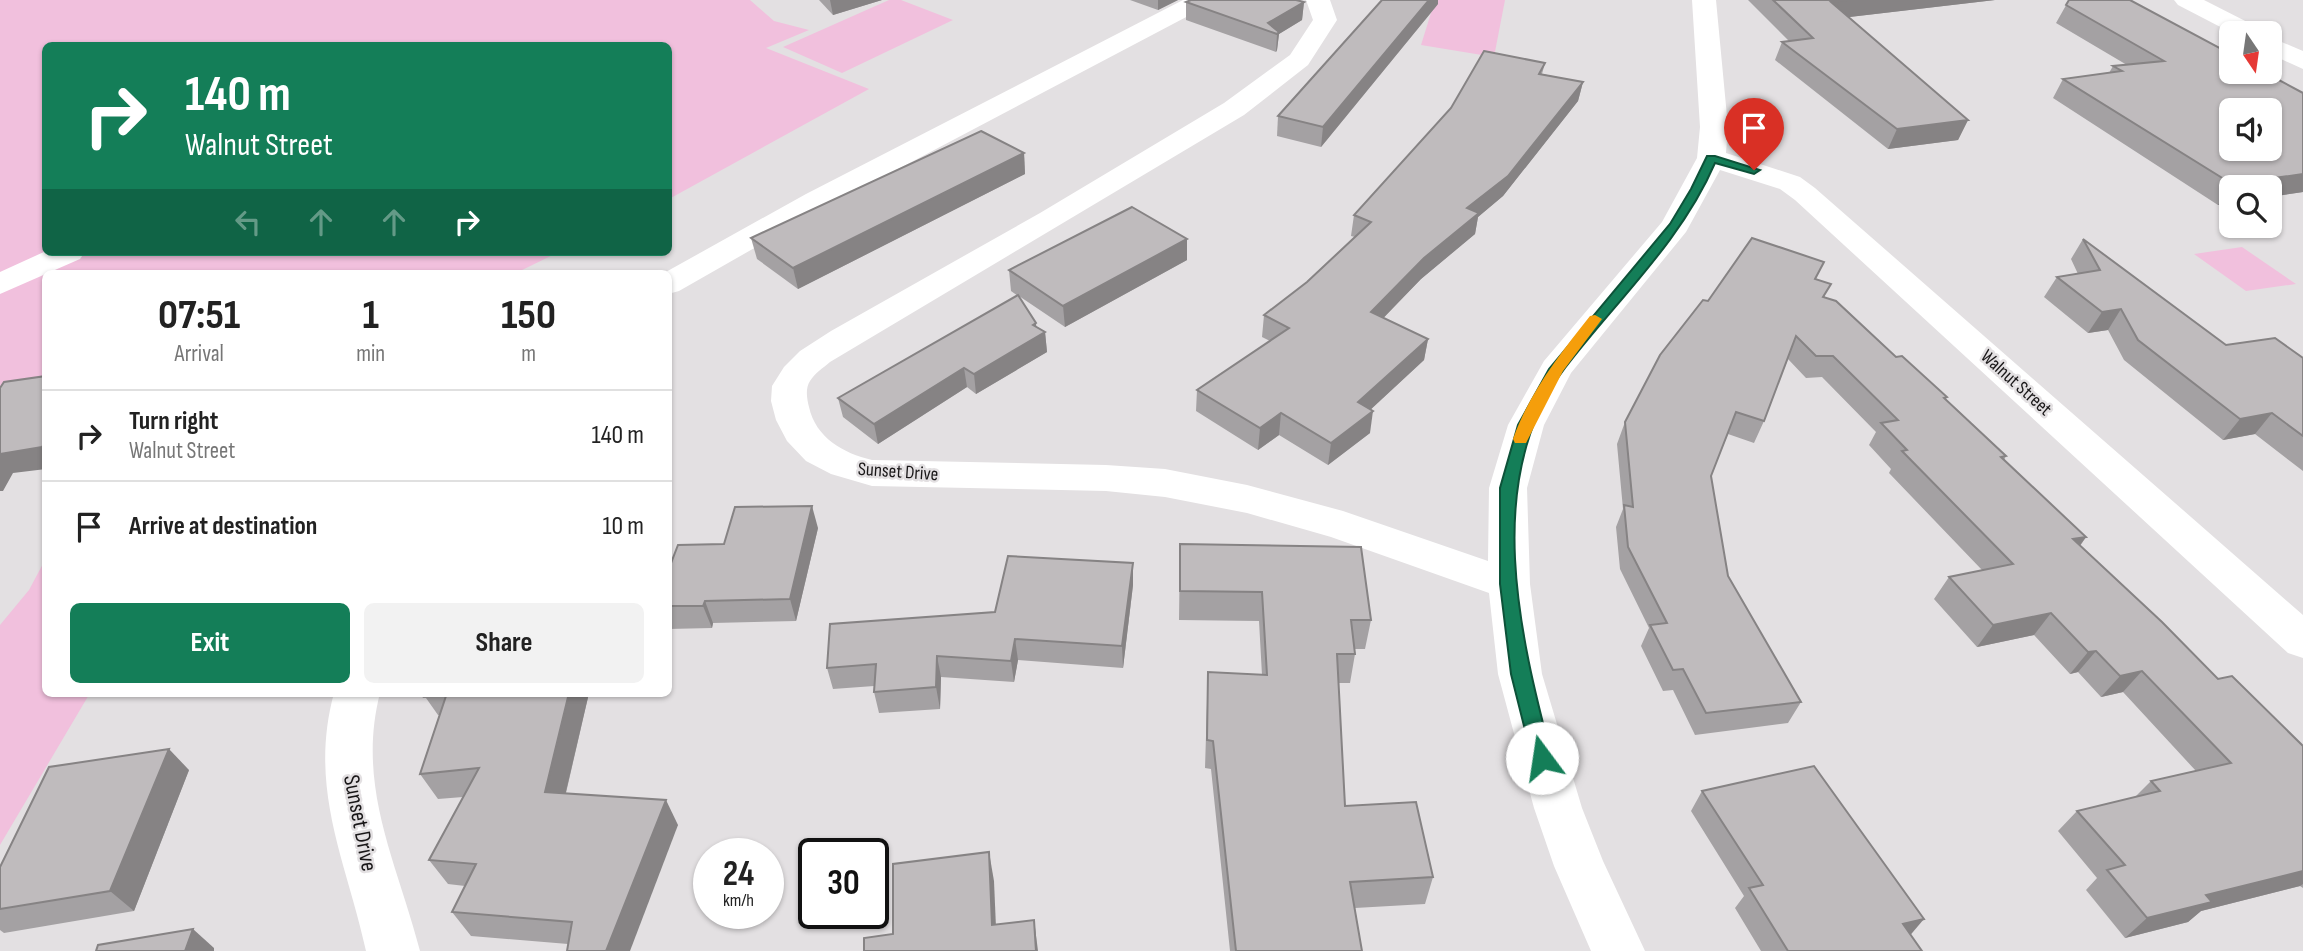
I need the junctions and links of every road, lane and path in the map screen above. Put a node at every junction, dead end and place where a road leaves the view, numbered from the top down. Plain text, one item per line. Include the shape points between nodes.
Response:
1 (1201, 0) edge
2 (1318, 0) edge
3 (1704, 0) edge
4 (2186, 0) edge
5 (2227, 21) edge
6 (2282, 50) edge
7 (2303, 61) edge
8 (1711, 158) junction
9 (61, 256) edge
10 (672, 282) edge
11 (0, 285) edge
12 (1509, 584) junction
13 (2303, 641) edge
14 (356, 697) edge
15 (393, 951) edge
16 (1618, 951) edge

1 - 10 street via 997,104
2 - 12 street, Sunset Drive via 1325,20 1299,60 1234,109 811,360 788,391 792,413 798,430 816,451 844,468 872,473 1165,483 1247,499 1343,526
3 - 8 street via 1714,127
4 - 5 street
6 - 7 street
8 - 12 street via 1675,226 1556,369 1526,425 1508,488
8 - 13 street, Walnut Street via 1790,183 1805,194
9 - 11 street
12 - 16 street via 1520,674 1542,758 1579,866
14 - 15 street, Sunset Drive via 348,751 353,801

